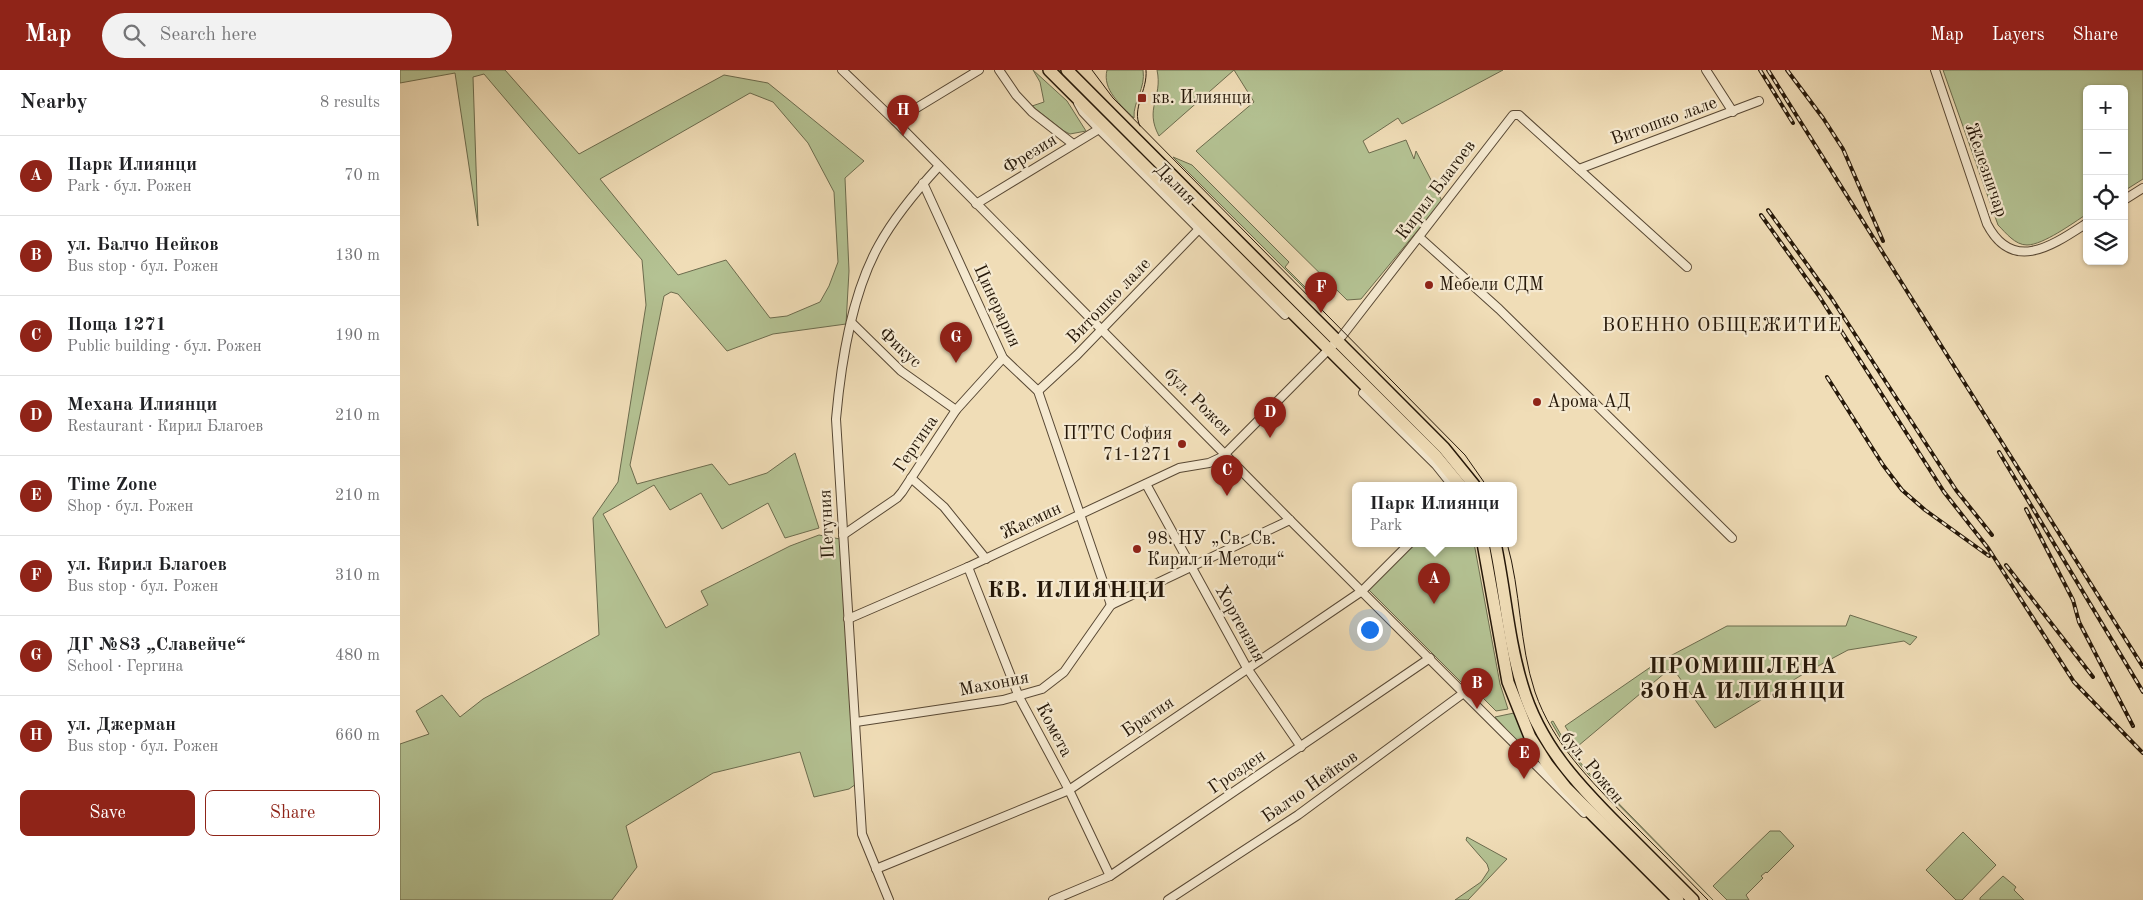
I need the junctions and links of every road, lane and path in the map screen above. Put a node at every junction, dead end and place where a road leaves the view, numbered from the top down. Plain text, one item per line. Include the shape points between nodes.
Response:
1 (842, 70) edge
2 (980, 70) edge
3 (999, 70) edge
4 (1049, 70) edge
5 (1067, 70) edge
6 (1706, 70) edge
7 (1936, 70) edge
8 (1070, 90) junction
9 (1760, 101) dead end
10 (1733, 112) junction
11 (895, 121) junction
12 (1099, 129) junction
13 (1073, 144) junction
14 (939, 166) junction
15 (1579, 169) junction
16 (923, 183) junction
17 (2143, 188) edge
18 (2128, 197) edge
19 (976, 204) junction
20 (2083, 225) edge
21 (1199, 229) junction
22 (1419, 237) junction
23 (1687, 267) dead end
24 (1268, 292) junction
25 (1285, 315) dead end
26 (851, 322) junction
27 (1102, 330) junction
28 (1333, 346) junction
29 (1003, 358) junction
30 (1038, 391) junction
31 (1363, 393) dead end
32 (1383, 408) junction
33 (956, 410) junction
34 (1226, 454) junction
35 (910, 478) junction
36 (1450, 482) edge
37 (1458, 482) edge
38 (1472, 482) edge
39 (1146, 484) junction
40 (1081, 514) junction
41 (1290, 520) junction
42 (843, 535) junction
43 (1732, 538) dead end
44 (1406, 547) edge
45 (1484, 547) edge
46 (1496, 547) edge
47 (986, 559) junction
48 (968, 567) junction
49 (1192, 567) junction
50 (1362, 591) junction
51 (1111, 605) junction
52 (848, 619) junction
53 (1430, 658) junction
54 (1247, 668) junction
55 (1465, 692) junction
56 (1019, 697) junction
57 (856, 722) junction
58 (1300, 747) junction
59 (1069, 790) junction
60 (1617, 840) junction
61 (876, 870) junction
62 (1110, 876) junction
63 (889, 900) edge
64 (1053, 900) edge
65 (1168, 900) edge
66 (1678, 900) edge
67 (1693, 900) edge

1 - 11 street, бул. Рожен
2 - 11 street
3 - 13 street via 1032,112
4 - 8 main road
5 - 28 main road
6 - 10 street
7 - 20 street, Железничар via 1987,224 1997,239 2007,247 2033,252 2050,246
8 - 12 street, Далия via 1083,112
8 - 24 main road
9 - 10 street, Витошко лале
10 - 15 street, Витошко лале
11 - 14 street, бул. Рожен
12 - 13 street, Фрезия
12 - 21 street, Далия
13 - 19 street, Фрезия
14 - 16 street, Петуния
14 - 19 street, бул. Рожен
15 - 22 street, Кирил Благоев via 1519,115 1513,115
15 - 23 street, Кирил Благоев
16 - 26 street, Петуния via 879,245
16 - 29 street, Цинерария
17 - 18 street
19 - 27 street, бул. Рожен
21 - 24 street, Далия
21 - 27 street, Витошко лале
22 - 28 street, Кирил Благоев
22 - 43 street via 1499,309
24 - 25 street, Далия
24 - 28 main road
26 - 33 street, Фикус via 901,371
26 - 42 street, Петуния via 836,419
27 - 30 street, Витошко лале
27 - 34 street, бул. Рожен
28 - 32 main road
28 - 34 street, Кирил Благоев
28 - 38 main road via 1444,448
29 - 30 street, Цинерария
29 - 33 street, Гергина
30 - 40 street, Цинерария
31 - 32 street
32 - 36 street
32 - 37 main road via 1436,456
33 - 35 street, Гергина
34 - 39 street, Жасмин via 1217,461 1179,468
34 - 41 street, бул. Рожен
35 - 42 street, Гергина via 897,498
35 - 47 street via 944,507
39 - 40 street, Жасмин
39 - 49 street, Хортензия
40 - 47 street, Жасмин
40 - 51 street, Цинерария
41 - 49 street
41 - 50 street, бул. Рожен
42 - 52 street, Петуния
44 - 50 street, Братия
45 - 60 main road, бул. Рожен via 1506,674 1522,720 1552,771
46 - 67 main road, бул. Рожен via 1518,670 1531,710 1547,742 1588,794
47 - 48 street, Жасмин
48 - 52 street, Жасмин
48 - 56 street, Комета
49 - 51 street
49 - 54 street, Хортензия
50 - 53 street, бул. Рожен
50 - 54 street, Братия
51 - 56 street, Махония via 1056,680
52 - 57 street, Петуния
53 - 55 street, бул. Рожен
53 - 58 street, Грозден
54 - 58 street, Хортензия
54 - 59 street, Братия
55 - 60 street, бул. Рожен via 1569,799
55 - 65 street, Балчо Нейков via 1298,815
56 - 57 street, Махония
56 - 59 street, Комета
57 - 61 street, Петуния via 862,834
58 - 62 street, Грозден
59 - 61 street, Братия
59 - 62 street, Комета
60 - 66 main road, бул. Рожен
61 - 63 street, Петуния
62 - 64 street, Грозден

